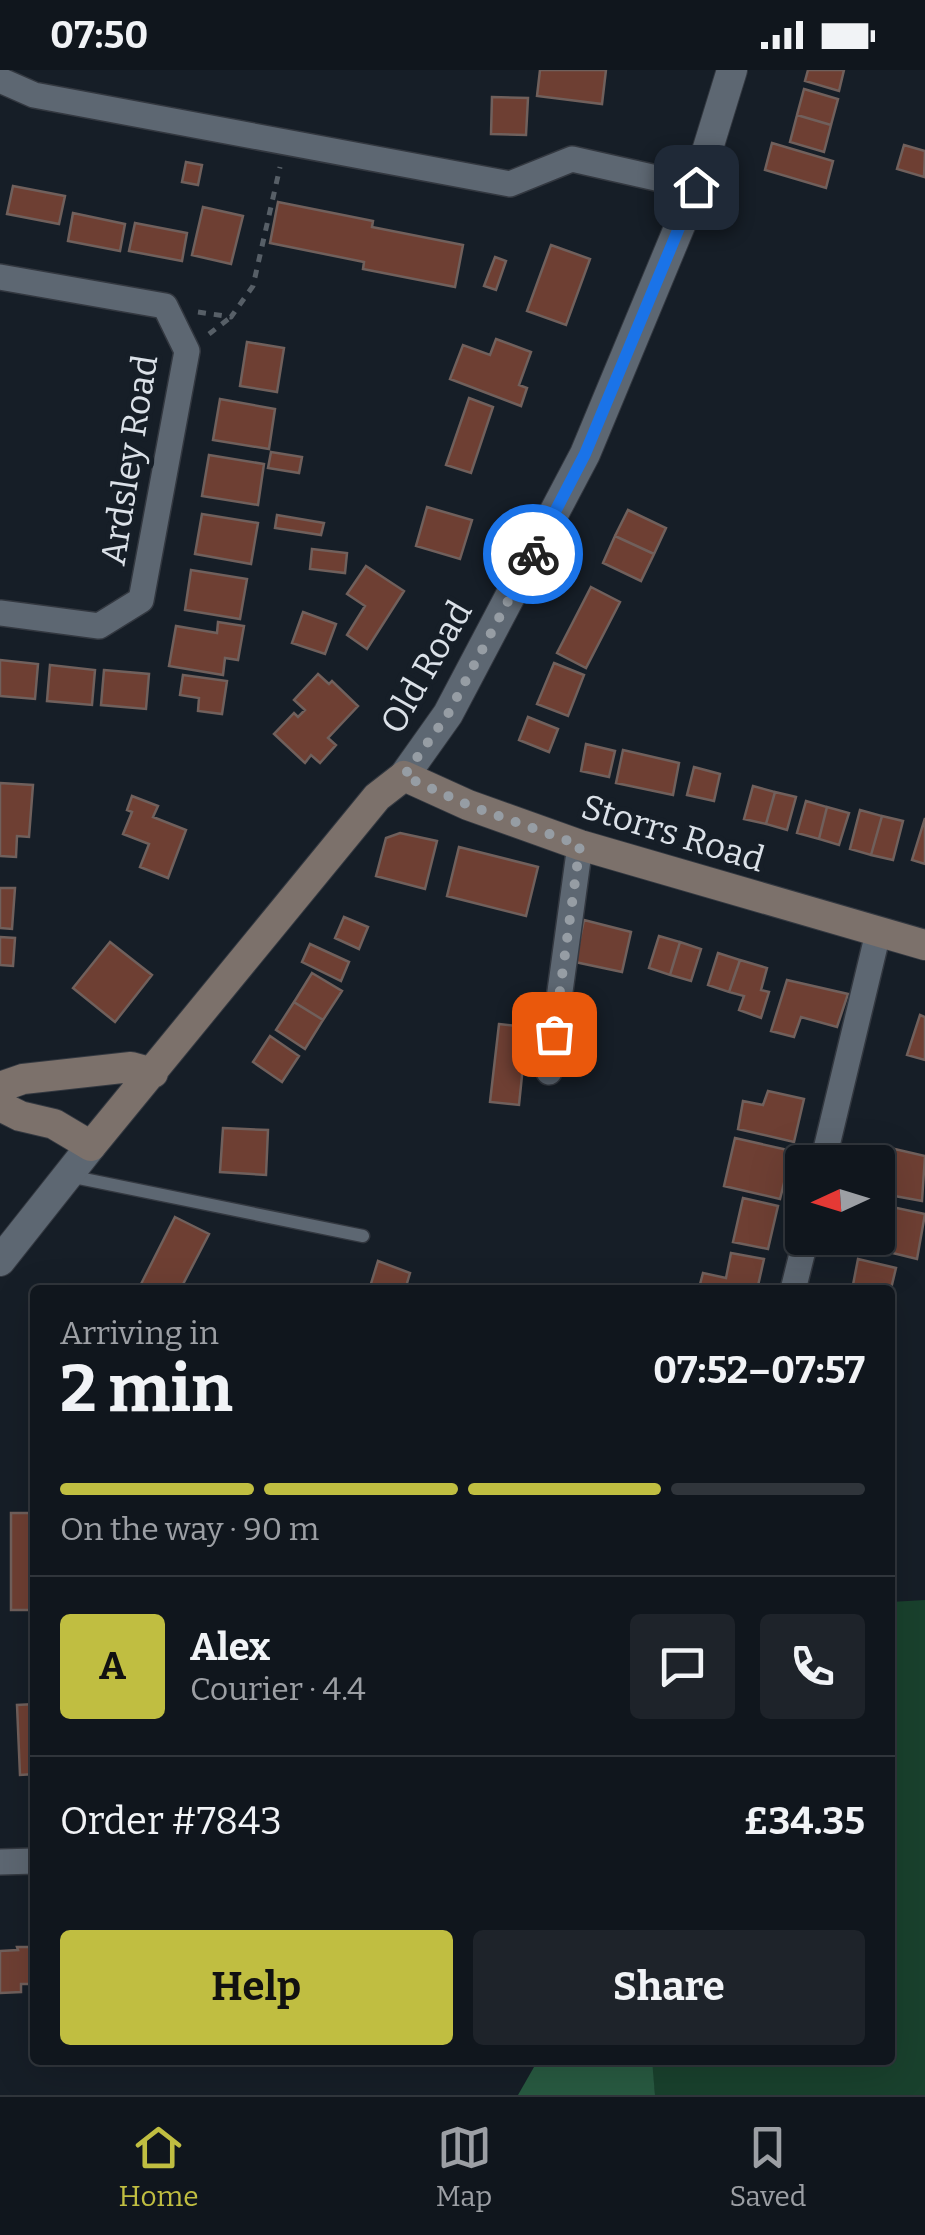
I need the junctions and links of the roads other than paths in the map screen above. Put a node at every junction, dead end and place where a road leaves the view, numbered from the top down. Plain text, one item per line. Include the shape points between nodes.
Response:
1 (732, 70) edge
2 (0, 80) edge
3 (696, 187) junction
4 (0, 276) edge
5 (0, 613) edge
6 (404, 776) junction
7 (580, 845) junction
8 (878, 933) junction
9 (925, 945) edge
10 (550, 1072) dead end
11 (153, 1074) junction
12 (0, 1087) edge
13 (0, 1106) edge
14 (828, 1145) edge
15 (91, 1146) junction
16 (66, 1175) junction
17 (363, 1236) dead end
18 (802, 1255) edge
19 (0, 1261) edge
20 (794, 1285) edge
21 (30, 1860) edge
22 (0, 1862) edge

1 - 3 street, Old Road
2 - 3 street via 34,95 510,184 572,158
3 - 6 street, Old Road via 585,454 448,714
4 - 5 street, Ardsley Road via 165,306 187,351 141,600 98,626
6 - 7 main road, Storrs Road
6 - 11 main road, Old Road via 377,796
7 - 8 main road, Storrs Road
7 - 10 street
8 - 9 main road, Storrs Road
8 - 14 street
11 - 12 main road via 132,1067
11 - 15 main road, Old Road
13 - 15 main road via 54,1124
15 - 16 street, Old Road
16 - 17 lane
16 - 19 street, Old Road
18 - 20 street
21 - 22 street

